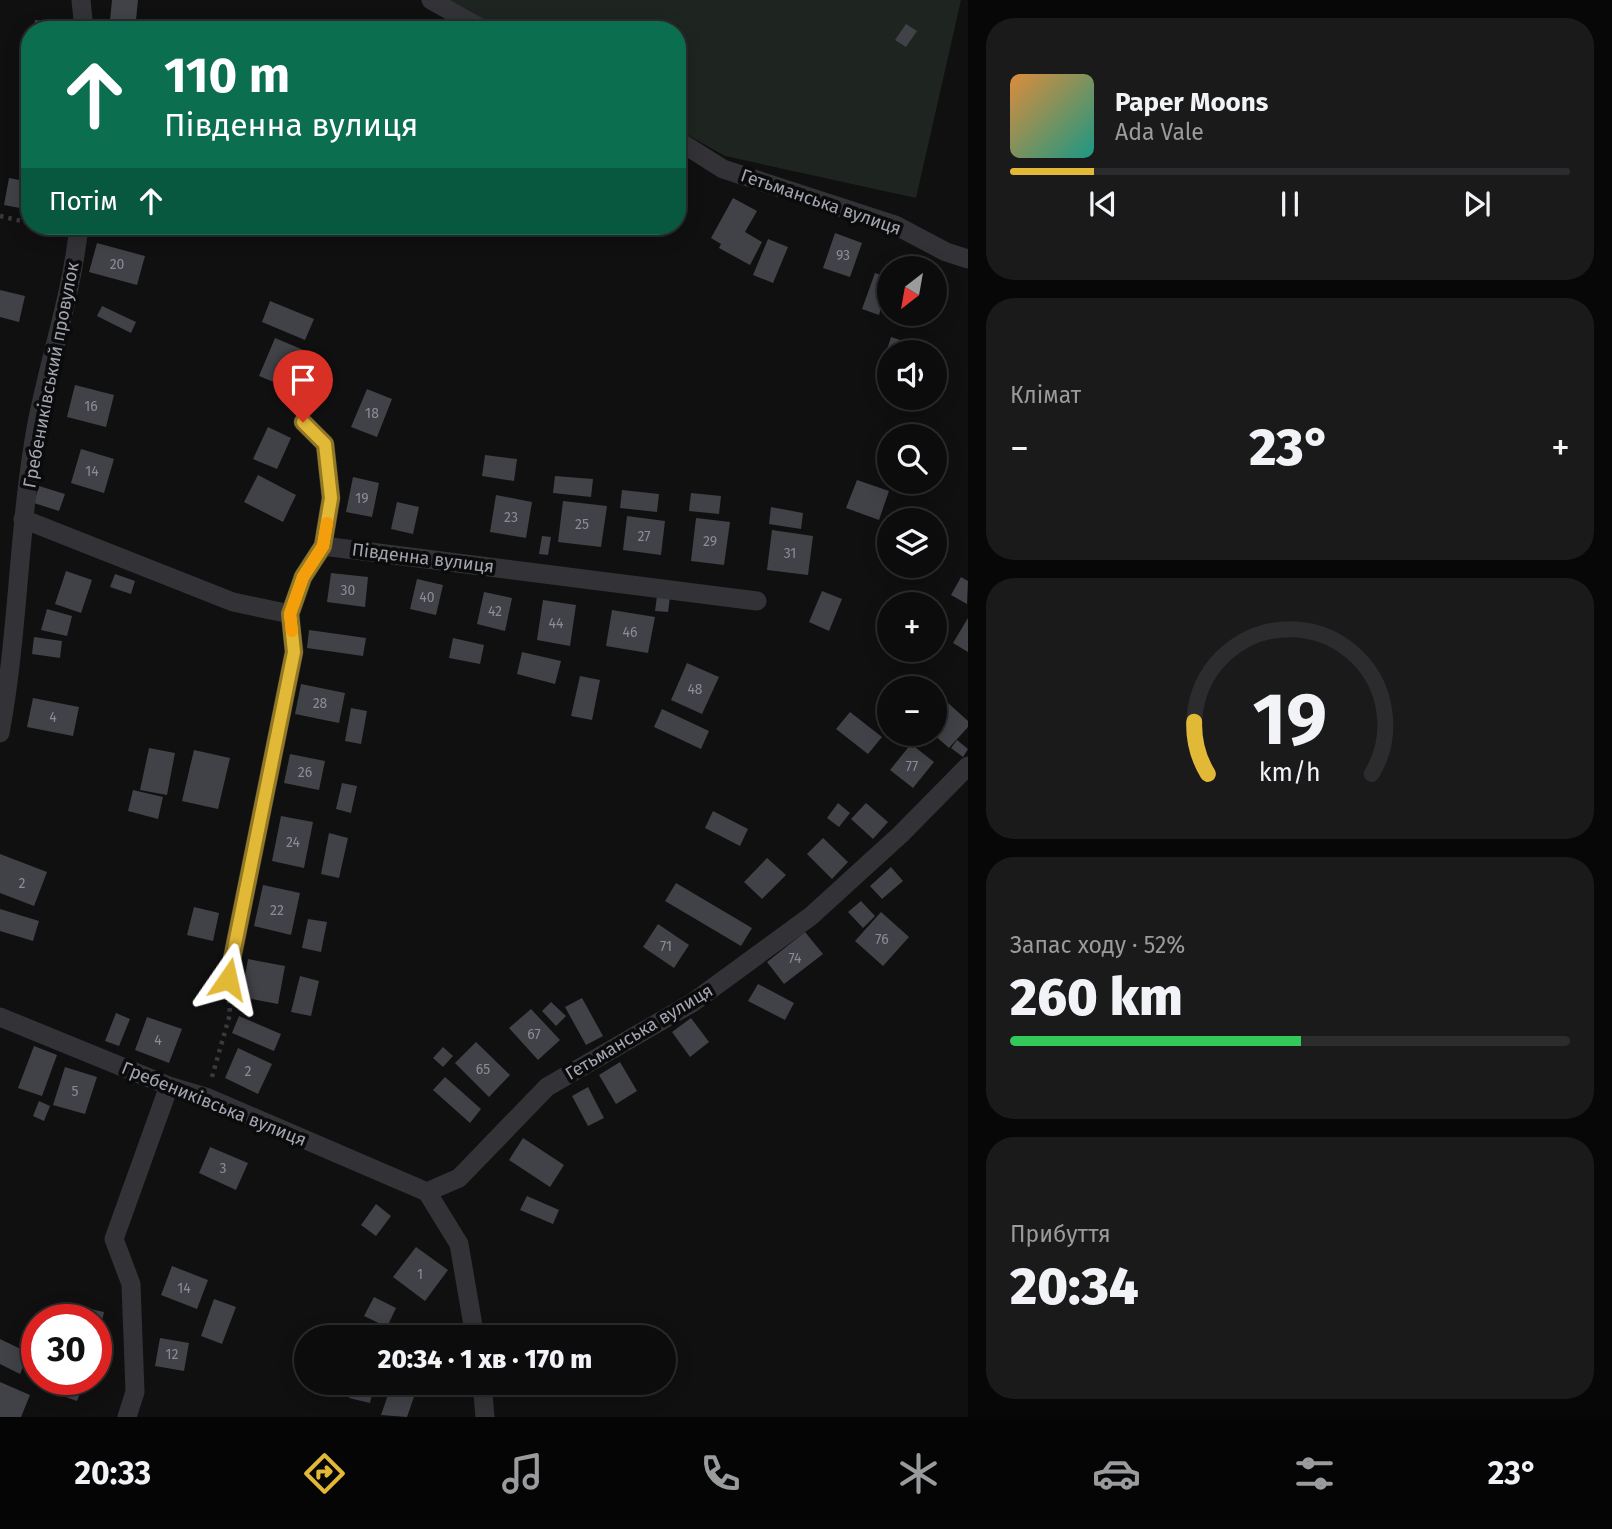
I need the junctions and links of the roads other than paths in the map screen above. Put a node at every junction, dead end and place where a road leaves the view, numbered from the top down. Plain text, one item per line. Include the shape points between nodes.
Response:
1 (81, 0) edge
2 (431, 0) edge
3 (83, 21) edge
4 (468, 21) edge
5 (686, 146) edge
6 (78, 235) edge
7 (968, 260) edge
8 (303, 422) dead end
9 (23, 519) junction
10 (323, 546) junction
11 (757, 601) dead end
12 (290, 614) junction
13 (0, 733) edge
14 (968, 766) edge
15 (228, 979) road end
16 (0, 1017) edge
17 (169, 1086) junction
18 (426, 1192) junction
19 (473, 1325) edge
20 (483, 1395) edge
21 (127, 1417) edge
22 (485, 1417) edge

1 - 3 street
2 - 4 street
5 - 7 street, Гетьманська вулиця via 723,169 883,221
6 - 9 street, Гребениківський провулок via 38,422
8 - 10 street via 325,444 331,498
9 - 12 street via 233,602
9 - 13 street, Гребениківський провулок
10 - 11 street, Південна вулиця
10 - 12 street via 303,577
12 - 15 street via 294,652
14 - 18 street, Гетьманська вулиця via 811,916 692,1003 547,1087 459,1178
16 - 17 street, Гребениківська вулиця
17 - 18 street, Гребениківська вулиця via 206,1097
17 - 21 street via 114,1239 131,1284 135,1392
18 - 19 street via 459,1244
20 - 22 street

